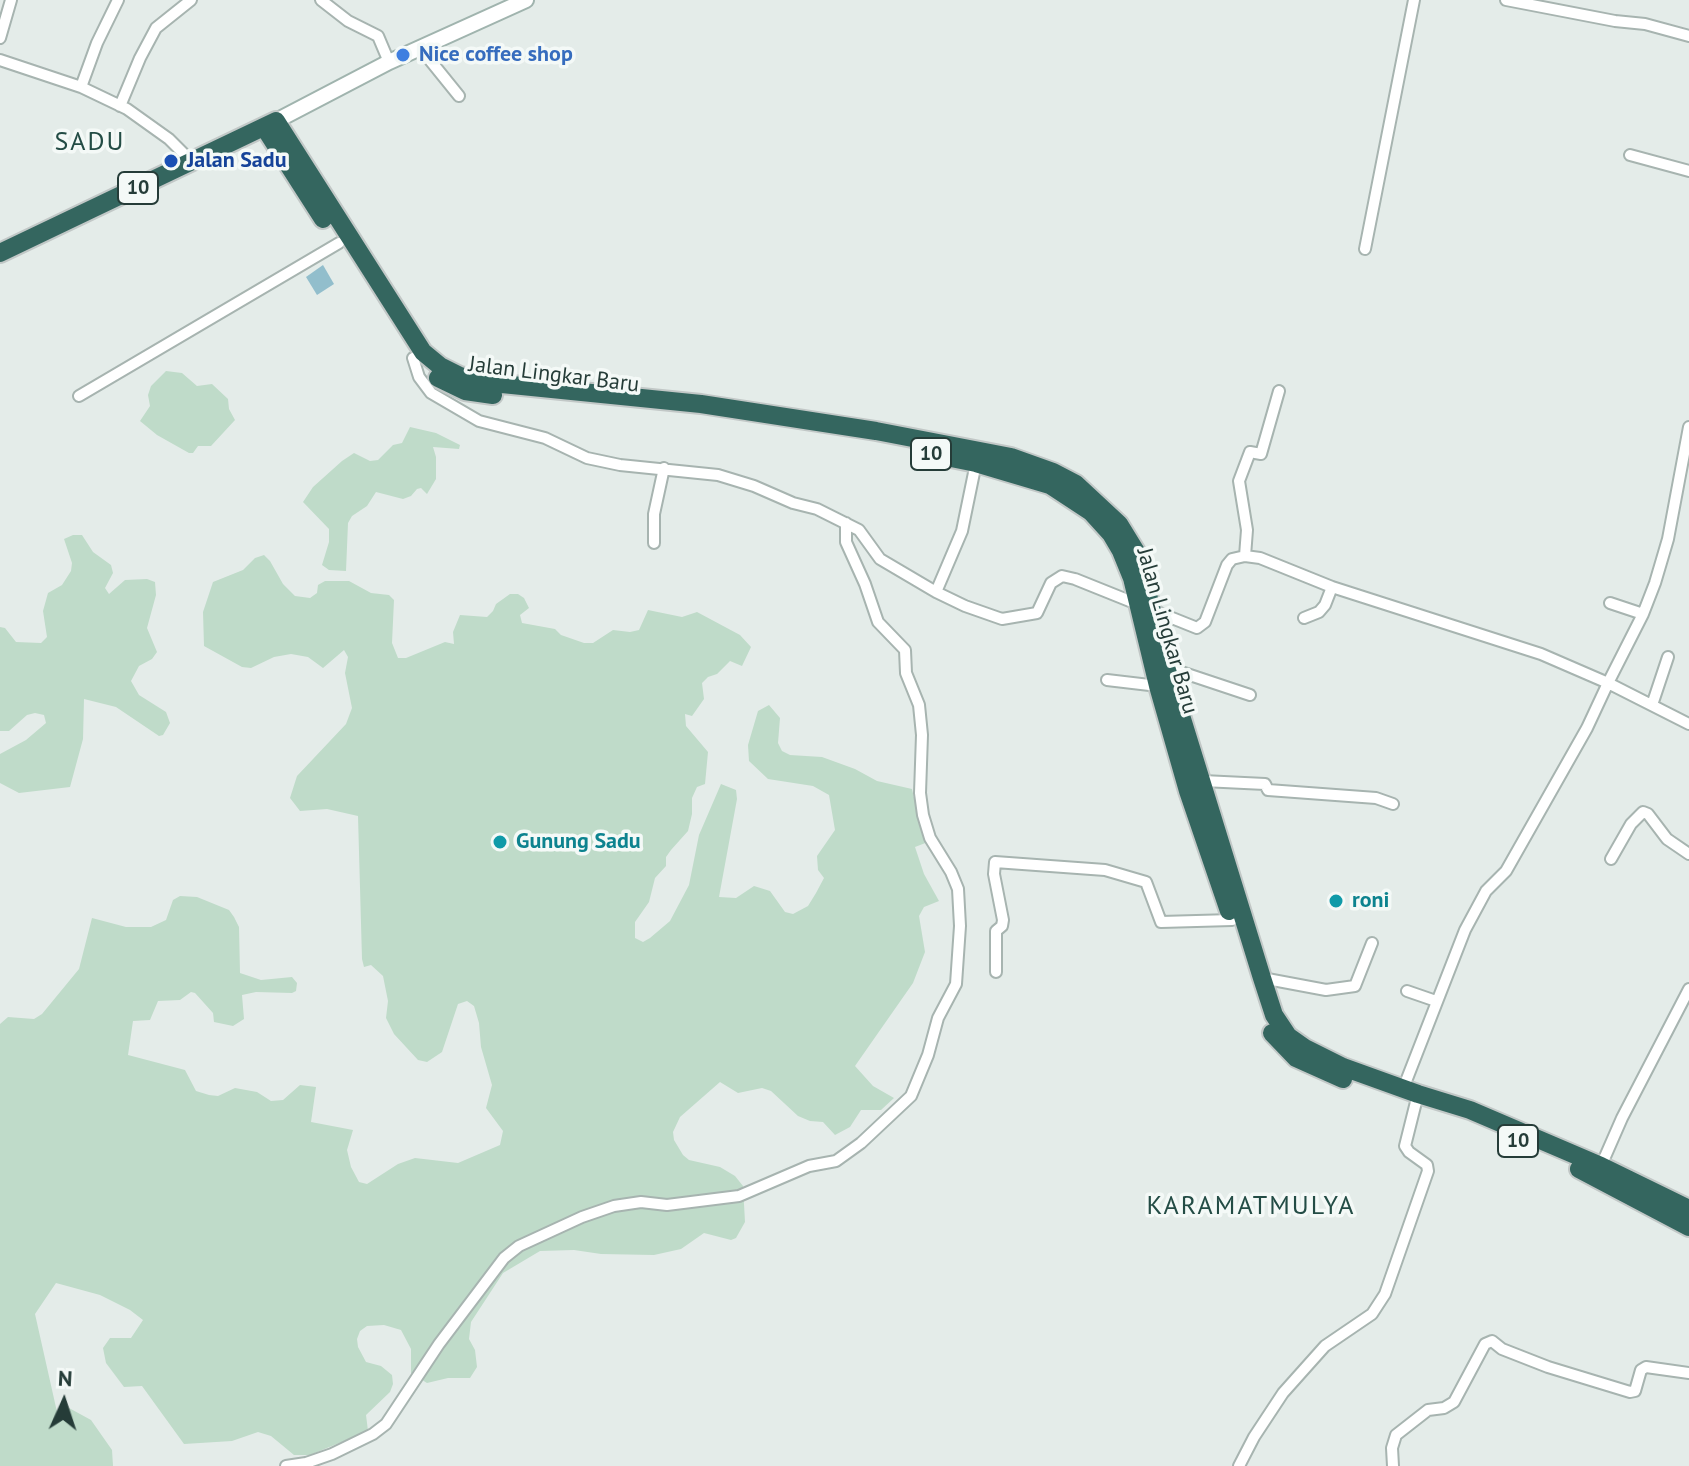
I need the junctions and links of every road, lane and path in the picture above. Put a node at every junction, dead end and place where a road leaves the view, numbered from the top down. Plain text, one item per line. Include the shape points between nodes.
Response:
1 (11, 0) edge
2 (118, 0) edge
3 (191, 0) edge
4 (321, 0) edge
5 (1414, 0) edge
6 (1506, 0) edge
7 (520, 1) edge
8 (1689, 36) edge
9 (0, 38) edge
10 (421, 49) junction
11 (389, 62) junction
12 (1, 63) edge
13 (81, 87) junction
14 (459, 96) dead end
15 (120, 106) junction
16 (270, 124) junction
17 (1630, 155) dead end
18 (192, 162) junction
19 (1689, 171) edge
20 (339, 243) junction
21 (1365, 249) dead end
22 (0, 253) edge
23 (413, 358) junction
24 (1279, 391) dead end
25 (79, 396) dead end
26 (1689, 427) edge
27 (976, 463) junction
28 (664, 468) junction
29 (846, 523) junction
30 (654, 543) dead end
31 (1245, 556) junction
32 (1332, 587) junction
33 (936, 592) junction
34 (1610, 603) dead end
35 (1145, 607) junction
36 (1643, 614) junction
37 (1304, 618) dead end
38 (1668, 657) dead end
39 (1166, 667) junction
40 (1107, 680) dead end
41 (1608, 683) junction
42 (1158, 686) junction
43 (1250, 695) dead end
44 (1652, 705) junction
45 (1689, 724) edge
46 (1203, 781) junction
47 (1393, 804) dead end
48 (1689, 854) edge
49 (1611, 859) dead end
50 (1232, 920) junction
51 (1372, 943) dead end
52 (996, 972) dead end
53 (1262, 978) junction
54 (1689, 989) edge
55 (1407, 991) dead end
56 (1436, 1001) junction
57 (1412, 1096) junction
58 (1601, 1166) junction
59 (1689, 1209) edge
60 (1689, 1227) edge
61 (1689, 1373) edge
62 (286, 1466) edge
63 (1239, 1466) edge
64 (1393, 1466) edge

1 - 9 street
2 - 13 street
3 - 15 street via 156,28
4 - 11 street via 378,36
5 - 21 street
6 - 8 street
7 - 10 main road
10 - 11 main road
10 - 14 street
11 - 16 main road
12 - 13 street
13 - 15 street
15 - 18 street via 169,139
16 - 18 highway, 10
16 - 20 highway, Jalan Lingkar Baru / 10
16 - 35 highway, Jalan Lingkar Baru / 10 via 423,352 440,366 474,380 701,404 1011,457 1076,484 1119,524 1138,555
17 - 19 street
18 - 22 highway, 10
20 - 23 highway, Jalan Lingkar Baru / 10
20 - 25 street
23 - 27 highway, Jalan Lingkar Baru / 10 via 465,391 700,416
23 - 28 street via 431,393 488,425 545,438 587,458
24 - 31 street via 1261,454 1250,452 1239,481 1247,530
26 - 36 street via 1668,539
27 - 33 street via 962,531
27 - 35 highway, Jalan Lingkar Baru / 10 via 1050,485 1091,512 1121,551
28 - 29 street via 718,475
28 - 30 street
29 - 33 street via 859,530 880,559
29 - 62 street via 846,542 878,622 905,650 906,673 921,720 923,815 958,889 956,984 938,1018 911,1096 836,1161 809,1166 739,1196 614,1206 532,1239 504,1258 386,1424 332,1454
31 - 32 street
31 - 35 street via 1227,565 1202,626 1192,627
32 - 37 street via 1319,612
32 - 41 street via 1541,654
33 - 35 street via 1002,619 1037,613 1051,583 1062,576
34 - 36 street
35 - 39 highway, Jalan Lingkar Baru / 10
35 - 42 highway, Jalan Lingkar Baru / 10
36 - 41 street
38 - 44 street
39 - 43 street
39 - 46 highway, Jalan Lingkar Baru / 10
40 - 42 street
41 - 44 street
41 - 56 street via 1506,871 1475,911
42 - 50 highway, Jalan Lingkar Baru / 10
44 - 45 street
46 - 47 street via 1265,784 1268,790 1376,798
46 - 53 highway, Jalan Lingkar Baru / 10
48 - 49 street via 1643,812
50 - 52 street via 1161,922 1148,885 1132,877 1089,867 995,862 1003,920 996,931
50 - 57 highway, Jalan Lingkar Baru / 10 via 1260,1009 1284,1047 1337,1077
51 - 53 street via 1355,986 1326,990
53 - 57 highway, Jalan Lingkar Baru / 10 via 1274,1015 1288,1036
54 - 58 street
55 - 56 street
56 - 57 street
57 - 58 highway, Jalan Lingkar Baru / 10 via 1470,1110
57 - 60 highway, Jalan Lingkar Baru / 10 via 1554,1156
57 - 63 street via 1405,1146 1428,1168 1385,1294 1372,1314 1325,1346 1283,1393
58 - 59 highway, Jalan Lingkar Baru / 10
61 - 64 street via 1646,1367 1630,1392 1537,1362 1492,1341 1485,1344 1454,1402 1428,1410 1396,1435

